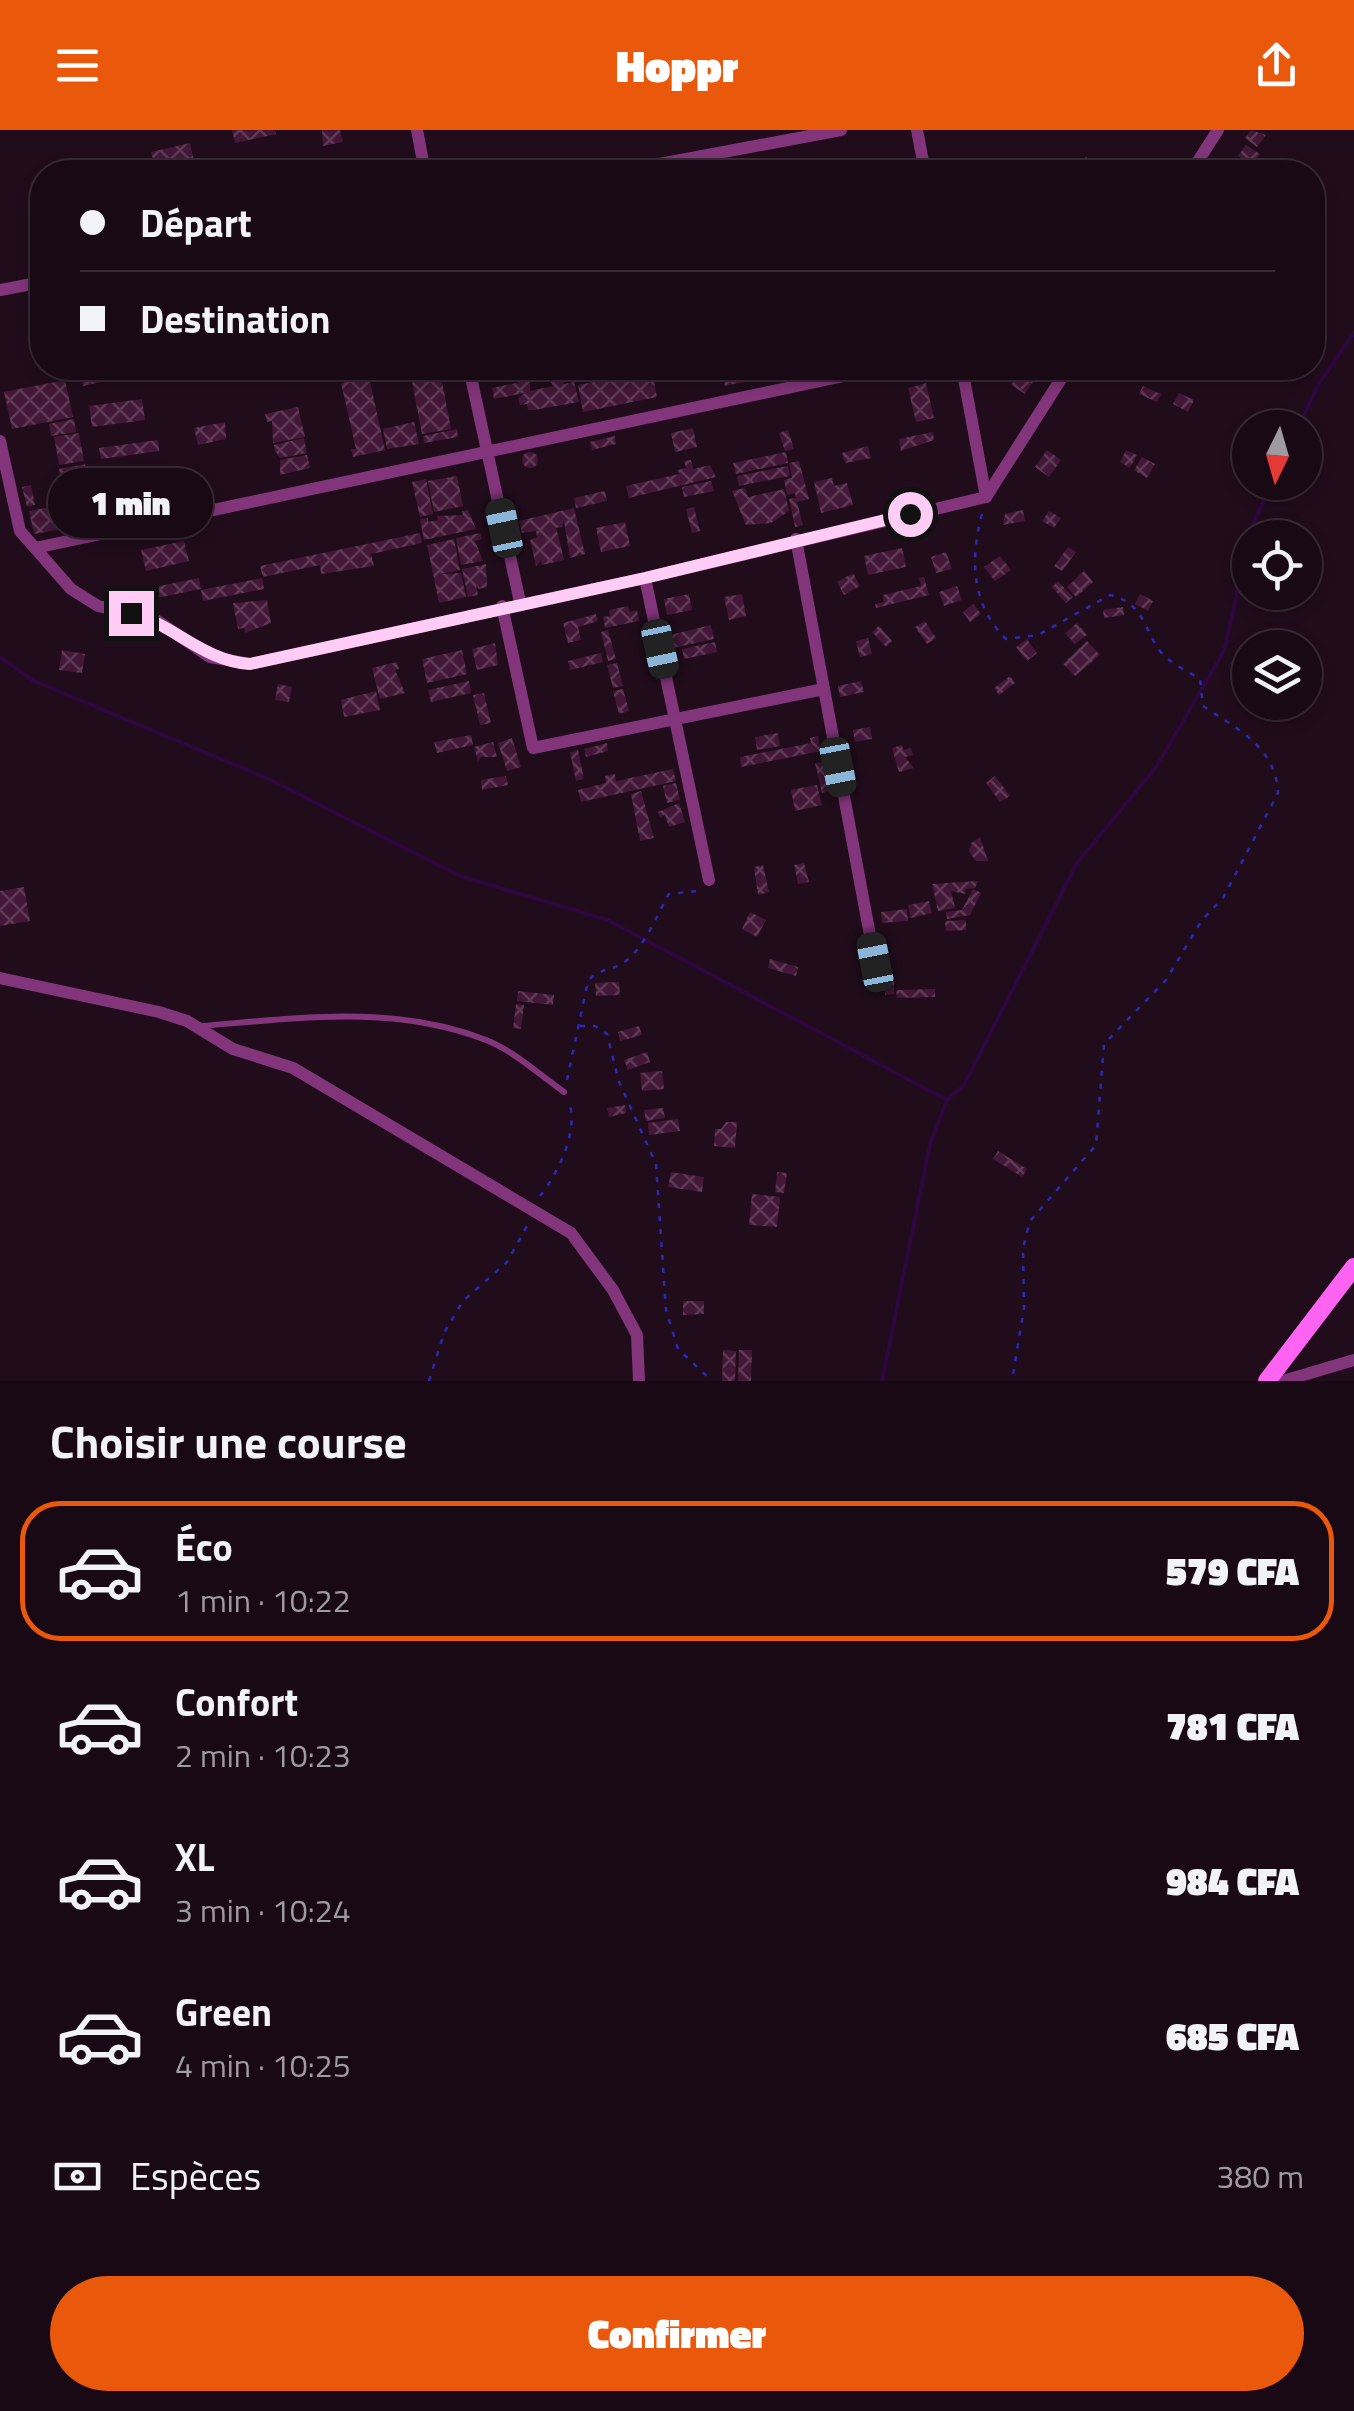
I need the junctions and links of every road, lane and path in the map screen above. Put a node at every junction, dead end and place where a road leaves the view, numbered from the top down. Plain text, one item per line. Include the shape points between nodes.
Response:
1 (416, 130) edge
2 (841, 130) edge
3 (917, 130) edge
4 (1218, 130) edge
5 (422, 160) edge
6 (682, 160) edge
7 (923, 160) edge
8 (1199, 160) edge
9 (30, 284) edge
10 (0, 290) edge
11 (471, 380) edge
12 (827, 380) edge
13 (964, 380) edge
14 (1060, 380) edge
15 (0, 441) edge
16 (488, 454) junction
17 (986, 497) junction
18 (796, 539) junction
19 (35, 548) junction
20 (645, 578) junction
21 (520, 602) junction
22 (502, 606) junction
23 (824, 688) junction
24 (674, 719) junction
25 (709, 880) joint
26 (875, 962) dead end
27 (0, 978) edge
28 (196, 1026) junction
29 (578, 1026) junction
30 (564, 1092) junction
31 (538, 1212) junction
32 (1354, 1267) edge
33 (1354, 1360) edge
34 (712, 1380) edge
35 (429, 1381) edge
36 (639, 1381) edge
37 (1012, 1381) edge
38 (1267, 1381) edge
39 (1283, 1381) edge

1 - 5 street
2 - 6 street
3 - 7 street
4 - 8 street
9 - 10 street
11 - 16 street
12 - 16 street
13 - 17 street
14 - 17 street
15 - 19 street via 20,531
16 - 19 street
16 - 21 street
17 - 18 street
17 - 37 path via 973,573 990,624 1006,639 1038,635 1110,595 1121,598 1149,625 1165,656 1200,680 1203,706 1249,734 1277,774 1278,793 1222,898 1166,980 1104,1044 1096,1145 1030,1222 1022,1248 1024,1308
18 - 20 street
18 - 23 street
19 - 22 street via 70,589 98,606 156,620 210,657 229,662 250,664
20 - 21 street
20 - 24 street
21 - 22 street
22 - 24 street via 533,748
23 - 24 street
23 - 26 street
24 - 25 street
25 - 29 path via 702,890 669,894 637,949 588,981
27 - 28 street
28 - 30 lane via 308,1016 417,1018 490,1042
28 - 31 street via 233,1049 293,1068
29 - 30 path
29 - 34 path via 607,1034 620,1082 649,1142 666,1310 678,1350
30 - 31 path via 571,1129
31 - 35 path via 507,1262 463,1301
31 - 36 street via 572,1233 613,1290 640,1346
32 - 38 street
33 - 39 street

